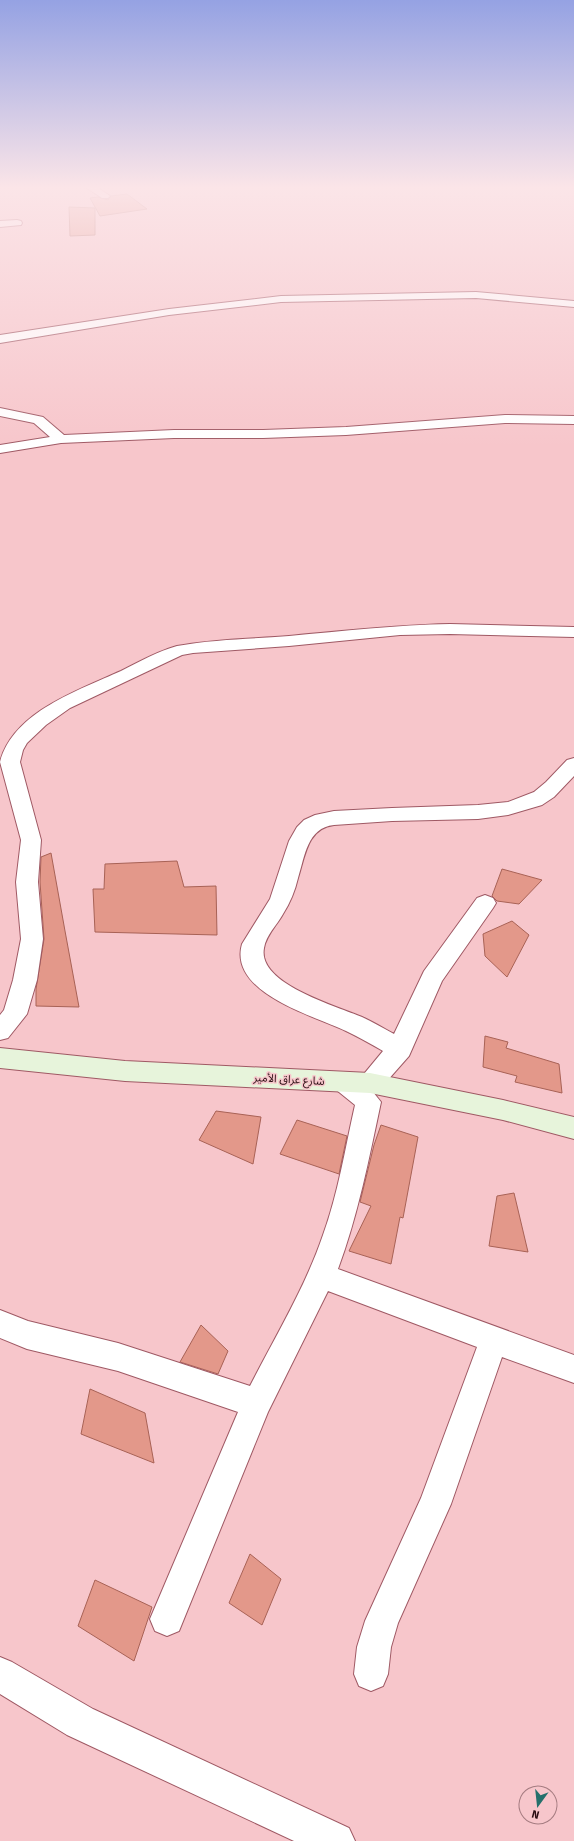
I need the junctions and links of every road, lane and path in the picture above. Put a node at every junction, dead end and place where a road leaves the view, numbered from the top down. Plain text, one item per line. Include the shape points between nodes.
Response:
1 (574, 304) edge
2 (0, 339) edge
3 (0, 412) edge
4 (574, 420) edge
5 (61, 439) junction
6 (0, 449) edge
7 (574, 632) edge
8 (574, 764) edge
9 (484, 903) dead end
10 (0, 1030) edge
11 (400, 1049) junction
12 (0, 1058) edge
13 (356, 1082) junction
14 (574, 1128) edge
15 (321, 1276) junction
16 (0, 1324) edge
17 (494, 1339) junction
18 (574, 1369) edge
19 (257, 1403) junction
20 (167, 1619) dead end
21 (0, 1674) edge
22 (371, 1674) dead end
23 (336, 1841) edge

1 - 2 street via 476,295 281,299 169,312
3 - 5 street via 38,420
4 - 5 street via 505,419 346,431
5 - 6 street
7 - 10 street via 400,630 193,648 166,655 64,704 20,739 13,750 10,762 31,840 27,882 32,913 32,940 25,980 15,1014
8 - 11 street via 547,792 529,803 496,812 390,814 328,819 311,826 299,842 282,900 256,939 252,951 253,963 270,985 299,1002 354,1024
9 - 11 street via 432,977
11 - 13 street
12 - 13 main road, شارع عراق الأمير via 125,1071
13 - 14 main road, شارع عراق الأمير via 503,1110
13 - 15 street via 368,1102 350,1188 337,1235
15 - 17 street
15 - 19 street
16 - 19 street via 28,1335 118,1357
17 - 18 street
17 - 22 street via 435,1504 382,1621 374,1647
19 - 20 street
21 - 23 street via 80,1722

